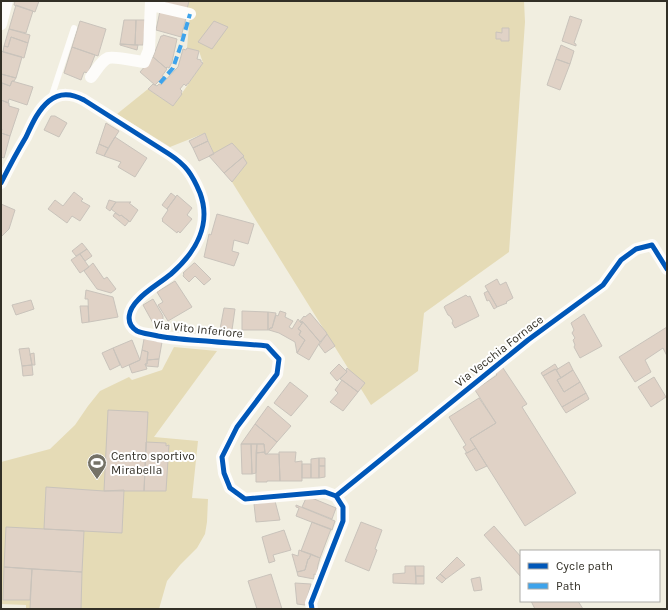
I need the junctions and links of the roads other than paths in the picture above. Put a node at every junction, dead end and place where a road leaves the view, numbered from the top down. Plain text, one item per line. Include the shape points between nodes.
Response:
1 (7, 1) edge
2 (151, 3) edge
3 (190, 14) dead end
4 (1, 24) edge
5 (74, 28) dead end
6 (91, 77) dead end
7 (50, 100) junction
8 (1, 183) edge
9 (667, 269) edge
10 (336, 496) junction
11 (312, 609) edge

1 - 4 street
2 - 3 street
2 - 6 street via 149,50 144,62 109,58 101,63
5 - 7 lane
7 - 8 street via 40,111
7 - 10 street, Via Vito Inferiore via 64,95 78,97 180,161 191,175 202,200 203,224 196,244 175,270 137,300 129,316 129,322 133,327 143,333 170,338 267,346 279,359 277,374 237,427 222,457 224,473 230,488 245,499 325,492
9 - 10 street, Via Vecchia Fornace via 652,245 636,249 621,260 603,285 528,340
10 - 11 street via 343,507 343,521 311,603

